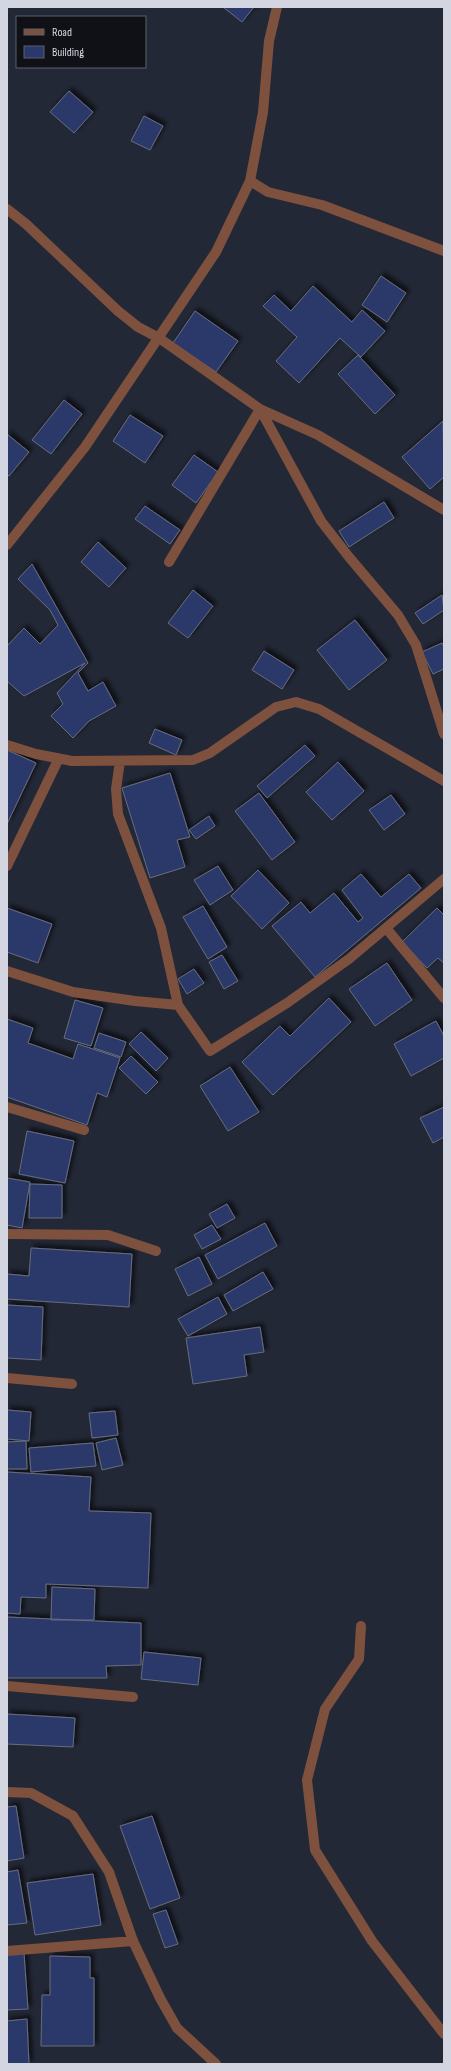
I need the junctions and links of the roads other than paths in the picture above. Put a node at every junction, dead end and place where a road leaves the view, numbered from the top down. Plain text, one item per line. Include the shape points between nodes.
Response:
1 (277, 7) edge
2 (250, 182) junction
3 (7, 209) edge
4 (444, 251) edge
5 (158, 338) junction
6 (260, 409) junction
7 (444, 510) edge
8 (7, 545) edge
9 (169, 562) dead end
10 (444, 734) edge
11 (7, 745) edge
12 (58, 760) junction
13 (120, 761) junction
14 (444, 781) edge
15 (7, 866) edge
16 (444, 879) edge
17 (386, 928) junction
18 (7, 971) edge
19 (444, 998) edge
20 (178, 1004) junction
21 (7, 1107) edge
22 (84, 1130) dead end
23 (7, 1234) edge
24 (156, 1251) dead end
25 (7, 1378) edge
26 (72, 1384) dead end
27 (361, 1626) dead end
28 (7, 1686) edge
29 (134, 1697) dead end
30 (7, 1792) edge
31 (133, 1941) junction
32 (7, 1950) edge
33 (444, 2034) edge
34 (216, 2064) edge

1 - 2 street via 269,41 263,112
2 - 4 street via 268,192 322,205
2 - 5 street via 216,252
3 - 5 street via 118,311 138,327
5 - 6 street
5 - 8 street via 85,447
6 - 7 street via 318,435
6 - 9 street
6 - 10 street via 322,521 349,558 398,615 416,645
11 - 12 street
12 - 13 street
12 - 15 street
13 - 14 street via 194,760 210,753 276,707 296,702 319,709
13 - 20 street via 116,789 118,814 161,928
16 - 17 street
17 - 19 street
17 - 20 street via 349,959 287,1003 210,1051
18 - 20 street via 73,992 135,1002
21 - 22 street
23 - 24 street via 108,1235
25 - 26 street
27 - 33 street via 358,1660 325,1709 307,1780 315,1850 372,1941
28 - 29 street
30 - 31 street via 31,1793 73,1816 110,1872
31 - 32 street
31 - 34 street via 177,2028

